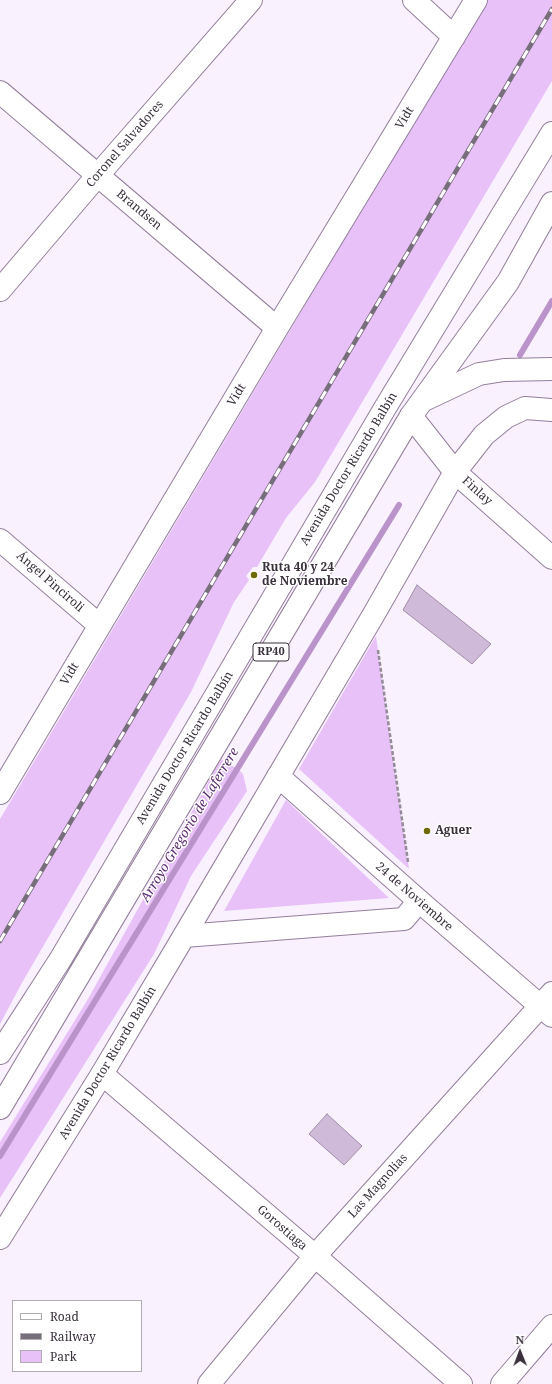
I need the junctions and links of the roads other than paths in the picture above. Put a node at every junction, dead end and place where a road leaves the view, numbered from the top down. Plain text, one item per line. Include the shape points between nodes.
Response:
1 (251, 0) edge
2 (414, 0) edge
3 (476, 0) edge
4 (454, 37) junction
5 (0, 92) edge
6 (552, 133) edge
7 (98, 175) junction
8 (552, 203) edge
9 (0, 290) edge
10 (277, 328) junction
11 (552, 369) edge
12 (417, 408) junction
13 (552, 410) edge
14 (455, 472) junction
15 (0, 540) edge
16 (552, 558) edge
17 (99, 625) junction
18 (278, 776) junction
19 (0, 793) edge
20 (419, 901) junction
21 (184, 936) junction
22 (548, 1005) edge
23 (0, 1053) edge
24 (102, 1074) junction
25 (0, 1108) edge
26 (0, 1238) edge
27 (315, 1256) junction
28 (552, 1326) edge
29 (209, 1384) edge
30 (462, 1384) edge
31 (502, 1384) edge

1 - 7 main road, Coronel Salvadores
2 - 4 main road
3 - 4 main road, Vidt
4 - 10 main road, Vidt
5 - 7 main road, Brandsen
6 - 23 main road, Avenida Doctor Ricardo Balbín / RP40 via 385,408 64,953
7 - 9 main road, Coronel Salvadores
7 - 10 main road, Brandsen
8 - 12 main road, Avenida Doctor Ricardo Balbín / RP40 via 508,282
10 - 17 main road, Vidt
11 - 12 main road via 504,370 479,374
12 - 14 main road, Finlay
12 - 25 main road, Avenida Doctor Ricardo Balbín / RP40
13 - 14 main road, Avenida Doctor Ricardo Balbín via 525,408 506,417 484,435
14 - 16 main road, Finlay
14 - 18 main road, Avenida Doctor Ricardo Balbín
15 - 17 main road, Ángel Pinciroli
17 - 19 main road, Vidt
18 - 20 main road, 24 de Noviembre
18 - 21 main road, Avenida Doctor Ricardo Balbín
20 - 21 main road via 404,920
20 - 22 main road, 24 de Noviembre
21 - 24 main road, Avenida Doctor Ricardo Balbín
22 - 27 main road, Las Magnolias
24 - 26 main road, Avenida Doctor Ricardo Balbín
24 - 27 main road, Gorostiaga
27 - 29 main road, Las Magnolias
27 - 30 main road, Gorostiaga
28 - 31 main road

